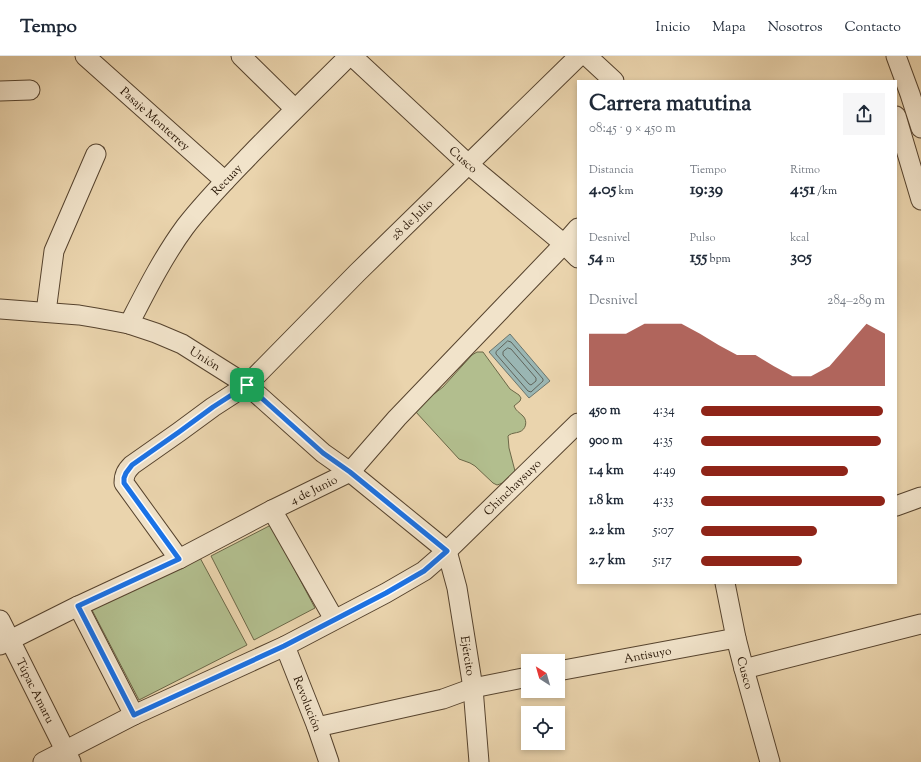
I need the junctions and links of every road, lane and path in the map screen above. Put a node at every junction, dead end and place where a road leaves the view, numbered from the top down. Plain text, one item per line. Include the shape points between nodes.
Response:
1 (85, 56) edge
2 (241, 56) edge
3 (350, 56) edge
4 (579, 56) edge
5 (587, 56) edge
6 (896, 56) edge
7 (613, 80) edge
8 (916, 88) edge
9 (30, 90) dead end
10 (0, 91) edge
11 (897, 107) edge
12 (295, 109) junction
13 (897, 119) edge
14 (921, 128) edge
15 (96, 154) dead end
16 (468, 164) junction
17 (225, 181) junction
18 (921, 200) edge
19 (577, 229) edge
20 (564, 244) junction
21 (577, 257) edge
22 (0, 308) edge
23 (46, 312) junction
24 (130, 324) junction
25 (247, 385) junction
26 (577, 424) edge
27 (350, 472) junction
28 (921, 497) edge
29 (897, 506) edge
30 (272, 510) junction
31 (447, 551) junction
32 (179, 559) junction
33 (725, 584) edge
34 (78, 606) junction
35 (0, 620) edge
36 (334, 620) junction
37 (921, 624) edge
38 (736, 638) junction
39 (5, 642) edge
40 (284, 646) junction
41 (744, 669) junction
42 (565, 670) edge
43 (521, 678) edge
44 (472, 688) junction
45 (134, 715) junction
46 (317, 727) junction
47 (68, 756) edge
48 (43, 762) edge
49 (329, 762) edge
50 (479, 762) edge
51 (770, 762) edge

1 - 17 street, Pasaje Monterrey
2 - 12 street
3 - 12 street, Recuay
3 - 16 street, Cusco
4 - 16 street, 28 de Julio
5 - 7 street
6 - 8 street
8 - 11 street
8 - 14 street
9 - 10 street
12 - 17 street, Recuay
13 - 18 street
15 - 23 street via 54,250
16 - 20 street, Cusco
16 - 25 street, 28 de Julio via 356,273
17 - 24 street, Recuay via 196,214 166,256
19 - 20 street, 4 de Junio
20 - 21 street, Cusco
20 - 27 street, 4 de Junio via 397,418
22 - 23 street, Unión
23 - 24 street, Unión
24 - 25 street, Unión via 182,344
25 - 27 street, Unión via 323,453
25 - 32 street, 28 de Julio via 132,465 124,478 124,483
26 - 31 street, Chinchaysuyo
27 - 30 street, 4 de Junio
27 - 31 street, Unión
28 - 29 street
30 - 32 street, 4 de Junio
30 - 36 street
31 - 36 street, Chinchaysuyo via 408,581
31 - 44 street, Ejército via 457,588
32 - 34 street, 4 de Junio
33 - 38 street, Cusco
34 - 39 street, 4 de Junio
34 - 45 street
35 - 39 street, Túpac Amaru
36 - 40 street, Chinchaysuyo
37 - 41 street
38 - 41 street, Cusco
38 - 42 street, Antisuyo
39 - 47 street, Túpac Amaru
40 - 45 street, Chinchaysuyo
40 - 46 street, Revolución
41 - 51 street, Cusco
43 - 44 street
44 - 46 street via 443,699
44 - 50 street, Ejército
45 - 47 street, Chinchaysuyo
46 - 49 street, Revolución
47 - 48 street, Chinchaysuyo

